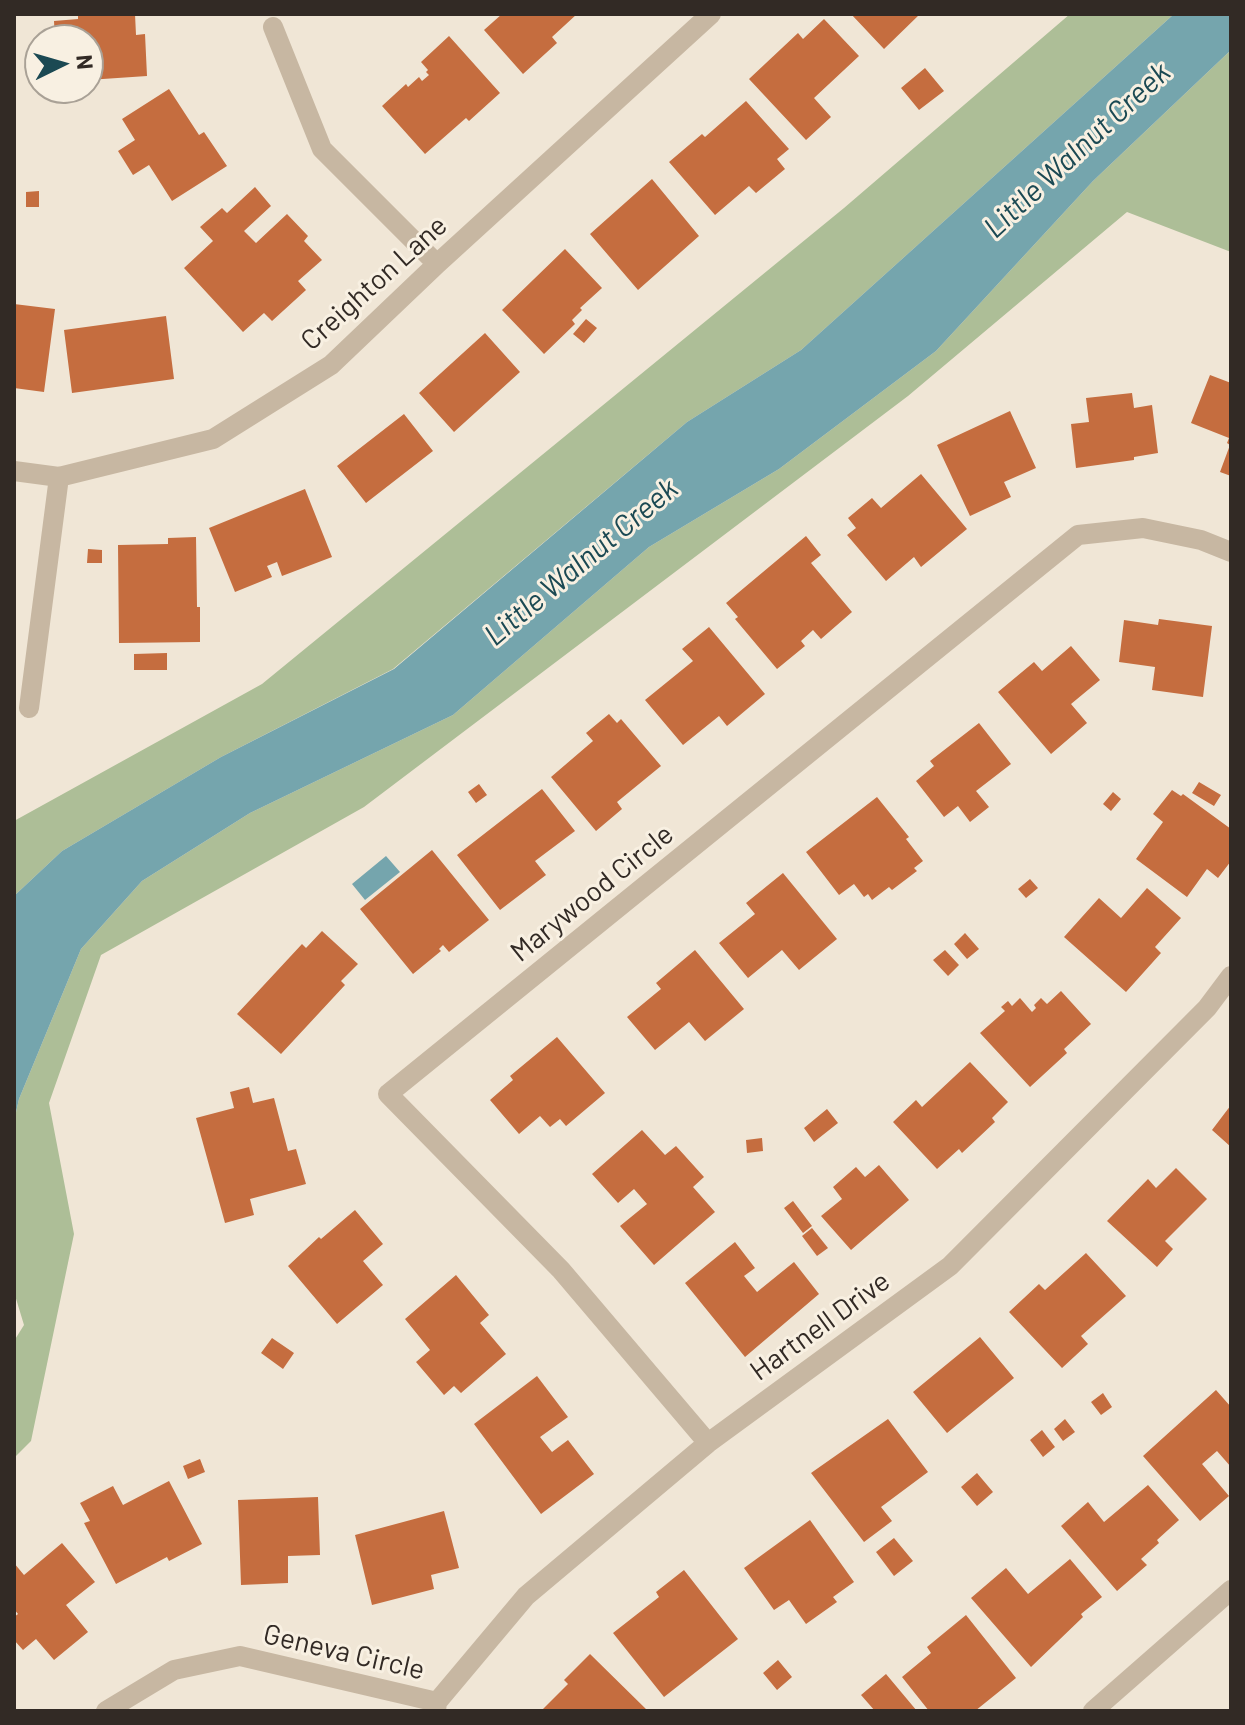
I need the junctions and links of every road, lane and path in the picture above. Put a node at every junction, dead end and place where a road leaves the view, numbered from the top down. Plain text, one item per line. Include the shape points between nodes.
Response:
1 (711, 14) edge
2 (273, 27) dead end
3 (437, 264) junction
4 (14, 471) edge
5 (59, 477) junction
6 (1231, 552) edge
7 (29, 708) dead end
8 (1231, 976) edge
9 (708, 1443) junction
10 (1231, 1590) edge
11 (437, 1707) edge
12 (106, 1711) edge
13 (1093, 1711) edge

1 - 3 street, Creighton Lane
2 - 3 street via 322,149
3 - 5 street, Creighton Lane via 331,365 213,439
4 - 5 street, Creighton Lane
5 - 7 street
6 - 9 street, Marywood Circle via 1143,528 1078,535 388,1094 561,1270
8 - 9 street, Hartnell Drive via 1207,1008 950,1266
9 - 11 street, Hartnell Drive via 526,1596
10 - 13 street
11 - 12 street, Geneva Circle via 240,1656 174,1670

